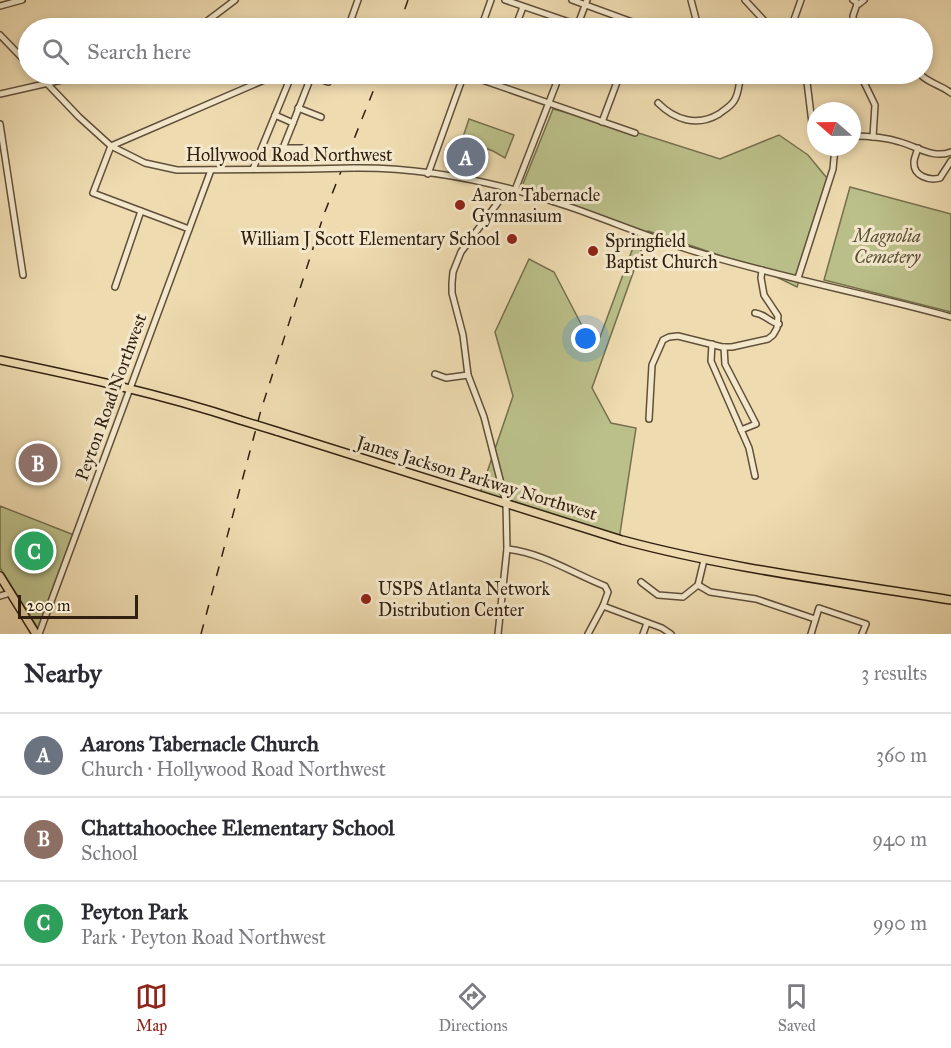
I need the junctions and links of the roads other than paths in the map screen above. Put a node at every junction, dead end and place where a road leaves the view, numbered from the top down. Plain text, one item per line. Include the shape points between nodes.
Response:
1 (22, 0) edge
2 (235, 0) edge
3 (358, 0) edge
4 (491, 0) edge
5 (505, 0) edge
6 (572, 0) edge
7 (691, 0) edge
8 (745, 0) edge
9 (801, 0) edge
10 (864, 0) edge
11 (855, 2) edge
12 (586, 3) edge
13 (0, 6) edge
14 (523, 7) junction
15 (211, 18) edge
16 (352, 18) edge
17 (485, 18) edge
18 (519, 18) edge
19 (553, 18) edge
20 (580, 18) edge
21 (622, 18) edge
22 (696, 18) edge
23 (762, 18) edge
24 (795, 18) edge
25 (854, 18) edge
26 (0, 35) edge
27 (18, 54) edge
28 (933, 83) edge
29 (42, 84) edge
30 (48, 84) edge
31 (255, 84) edge
32 (288, 84) edge
33 (308, 84) edge
34 (461, 84) edge
35 (495, 84) edge
36 (556, 84) edge
37 (616, 84) edge
38 (739, 84) edge
39 (807, 84) edge
40 (865, 84) edge
41 (0, 93) edge
42 (951, 93) edge
43 (658, 102) dead end
44 (809, 102) edge
45 (549, 104) junction
46 (298, 108) junction
47 (275, 115) junction
48 (321, 117) dead end
49 (602, 122) junction
50 (293, 123) junction
51 (0, 124) edge
52 (635, 133) dead end
53 (861, 136) edge
54 (873, 137) junction
55 (111, 146) junction
56 (274, 148) dead end
57 (283, 148) junction
58 (304, 148) dead end
59 (918, 148) junction
60 (951, 152) edge
61 (834, 156) edge
62 (951, 161) edge
63 (253, 169) junction
64 (211, 170) junction
65 (428, 174) junction
66 (508, 189) junction
67 (515, 190) junction
68 (141, 211) junction
69 (189, 229) junction
70 (762, 270) junction
71 (23, 275) dead end
72 (798, 278) junction
73 (115, 287) dead end
74 (755, 313) dead end
75 (951, 317) edge
76 (778, 324) junction
77 (712, 344) junction
78 (724, 347) junction
79 (0, 360) edge
80 (435, 374) dead end
81 (468, 375) junction
82 (130, 388) junction
83 (649, 419) dead end
84 (741, 430) junction
85 (755, 476) dead end
86 (506, 503) junction
87 (507, 549) junction
88 (704, 560) junction
89 (0, 576) edge
90 (641, 582) dead end
91 (698, 585) junction
92 (10, 593) junction
93 (0, 596) edge
94 (951, 600) edge
95 (603, 606) junction
96 (815, 619) junction
97 (648, 623) junction
98 (37, 634) edge
99 (498, 634) edge
100 (588, 634) edge
101 (644, 634) edge
102 (671, 634) edge
103 (811, 634) edge
104 (862, 634) edge

1 - 13 street
2 - 15 street
3 - 16 street
4 - 17 street
5 - 14 street
6 - 12 street
7 - 22 street
8 - 23 street
9 - 24 street
10 - 11 street via 861,4
11 - 25 street
12 - 20 street
12 - 21 street
14 - 18 street
14 - 19 street
26 - 27 street
28 - 42 street
29 - 41 street
30 - 55 street, Hollywood Road Northwest
31 - 55 street
32 - 47 street
33 - 46 street
34 - 65 street
35 - 45 street
36 - 45 street
37 - 49 street
38 - 43 street via 733,102 706,120 680,118
39 - 44 street
40 - 54 street via 875,105
45 - 49 street
45 - 67 street
46 - 48 street
46 - 50 street
47 - 50 street
47 - 63 street
49 - 52 street
50 - 57 street
51 - 71 street
53 - 54 street
54 - 59 street
55 - 64 street, Hollywood Road Northwest via 155,166
55 - 68 street via 93,193
56 - 57 street
57 - 58 street
59 - 60 street via 932,154
59 - 62 street via 915,169 929,179 940,178
61 - 72 street
63 - 64 street, Hollywood Road Northwest
63 - 65 street, Hollywood Road Northwest, bridge via 390,169
64 - 69 street, Peyton Road Northwest
65 - 66 street, Hollywood Road Northwest
66 - 67 street, Hollywood Road Northwest
66 - 81 street via 461,252 453,272 452,293
67 - 70 street, Hollywood Road Northwest via 698,253
68 - 69 street
68 - 73 street
69 - 82 street, Peyton Road Northwest
70 - 72 street, Hollywood Road Northwest
70 - 76 street via 764,295 778,316
72 - 75 street, Hollywood Road Northwest
74 - 76 street
76 - 78 street via 768,339
77 - 78 street
77 - 83 street via 678,336 663,340 652,365
77 - 84 street via 711,361
78 - 84 street via 725,364 756,424
79 - 82 main road, James Jackson Parkway Northwest
80 - 81 street via 446,378
81 - 86 street via 484,417
82 - 86 main road, James Jackson Parkway Northwest, bridge via 197,405
82 - 98 street, Peyton Road Northwest
84 - 85 street
86 - 87 street
86 - 88 main road, James Jackson Parkway Northwest via 622,540
87 - 95 street via 558,563 608,588
87 - 99 street
88 - 91 street
88 - 94 main road, James Jackson Parkway Northwest
89 - 92 main road
90 - 91 street via 658,595 677,598
91 - 96 street via 710,592 756,599
92 - 93 street
92 - 98 main road
95 - 97 street
95 - 100 street
96 - 103 street
96 - 104 street via 819,608 866,624
97 - 101 street
97 - 102 street

